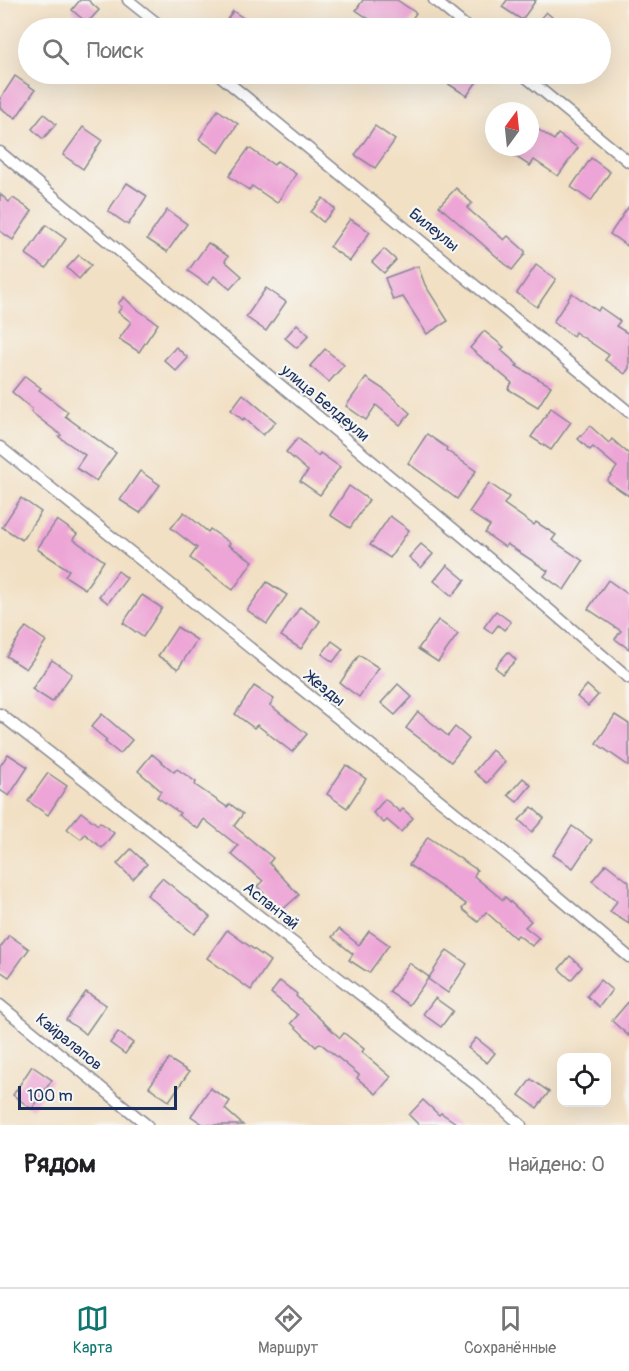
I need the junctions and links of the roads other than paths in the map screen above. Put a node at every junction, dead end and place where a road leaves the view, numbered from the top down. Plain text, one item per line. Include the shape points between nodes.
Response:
1 (128, 0) edge
2 (434, 0) edge
3 (150, 18) edge
4 (456, 18) edge
5 (230, 84) edge
6 (534, 84) edge
7 (0, 152) edge
8 (629, 162) edge
9 (629, 412) edge
10 (0, 447) edge
11 (629, 678) edge
12 (0, 714) edge
13 (629, 957) edge
14 (0, 1005) edge
15 (147, 1125) edge
16 (521, 1125) edge

1 - 3 street
2 - 4 street
5 - 9 street, Билеулы
6 - 8 street
7 - 11 street, улица Белдеули
10 - 13 street, Жезды via 518,863
12 - 16 street, Аспантай via 475,1084
14 - 15 street, Кайралапов

